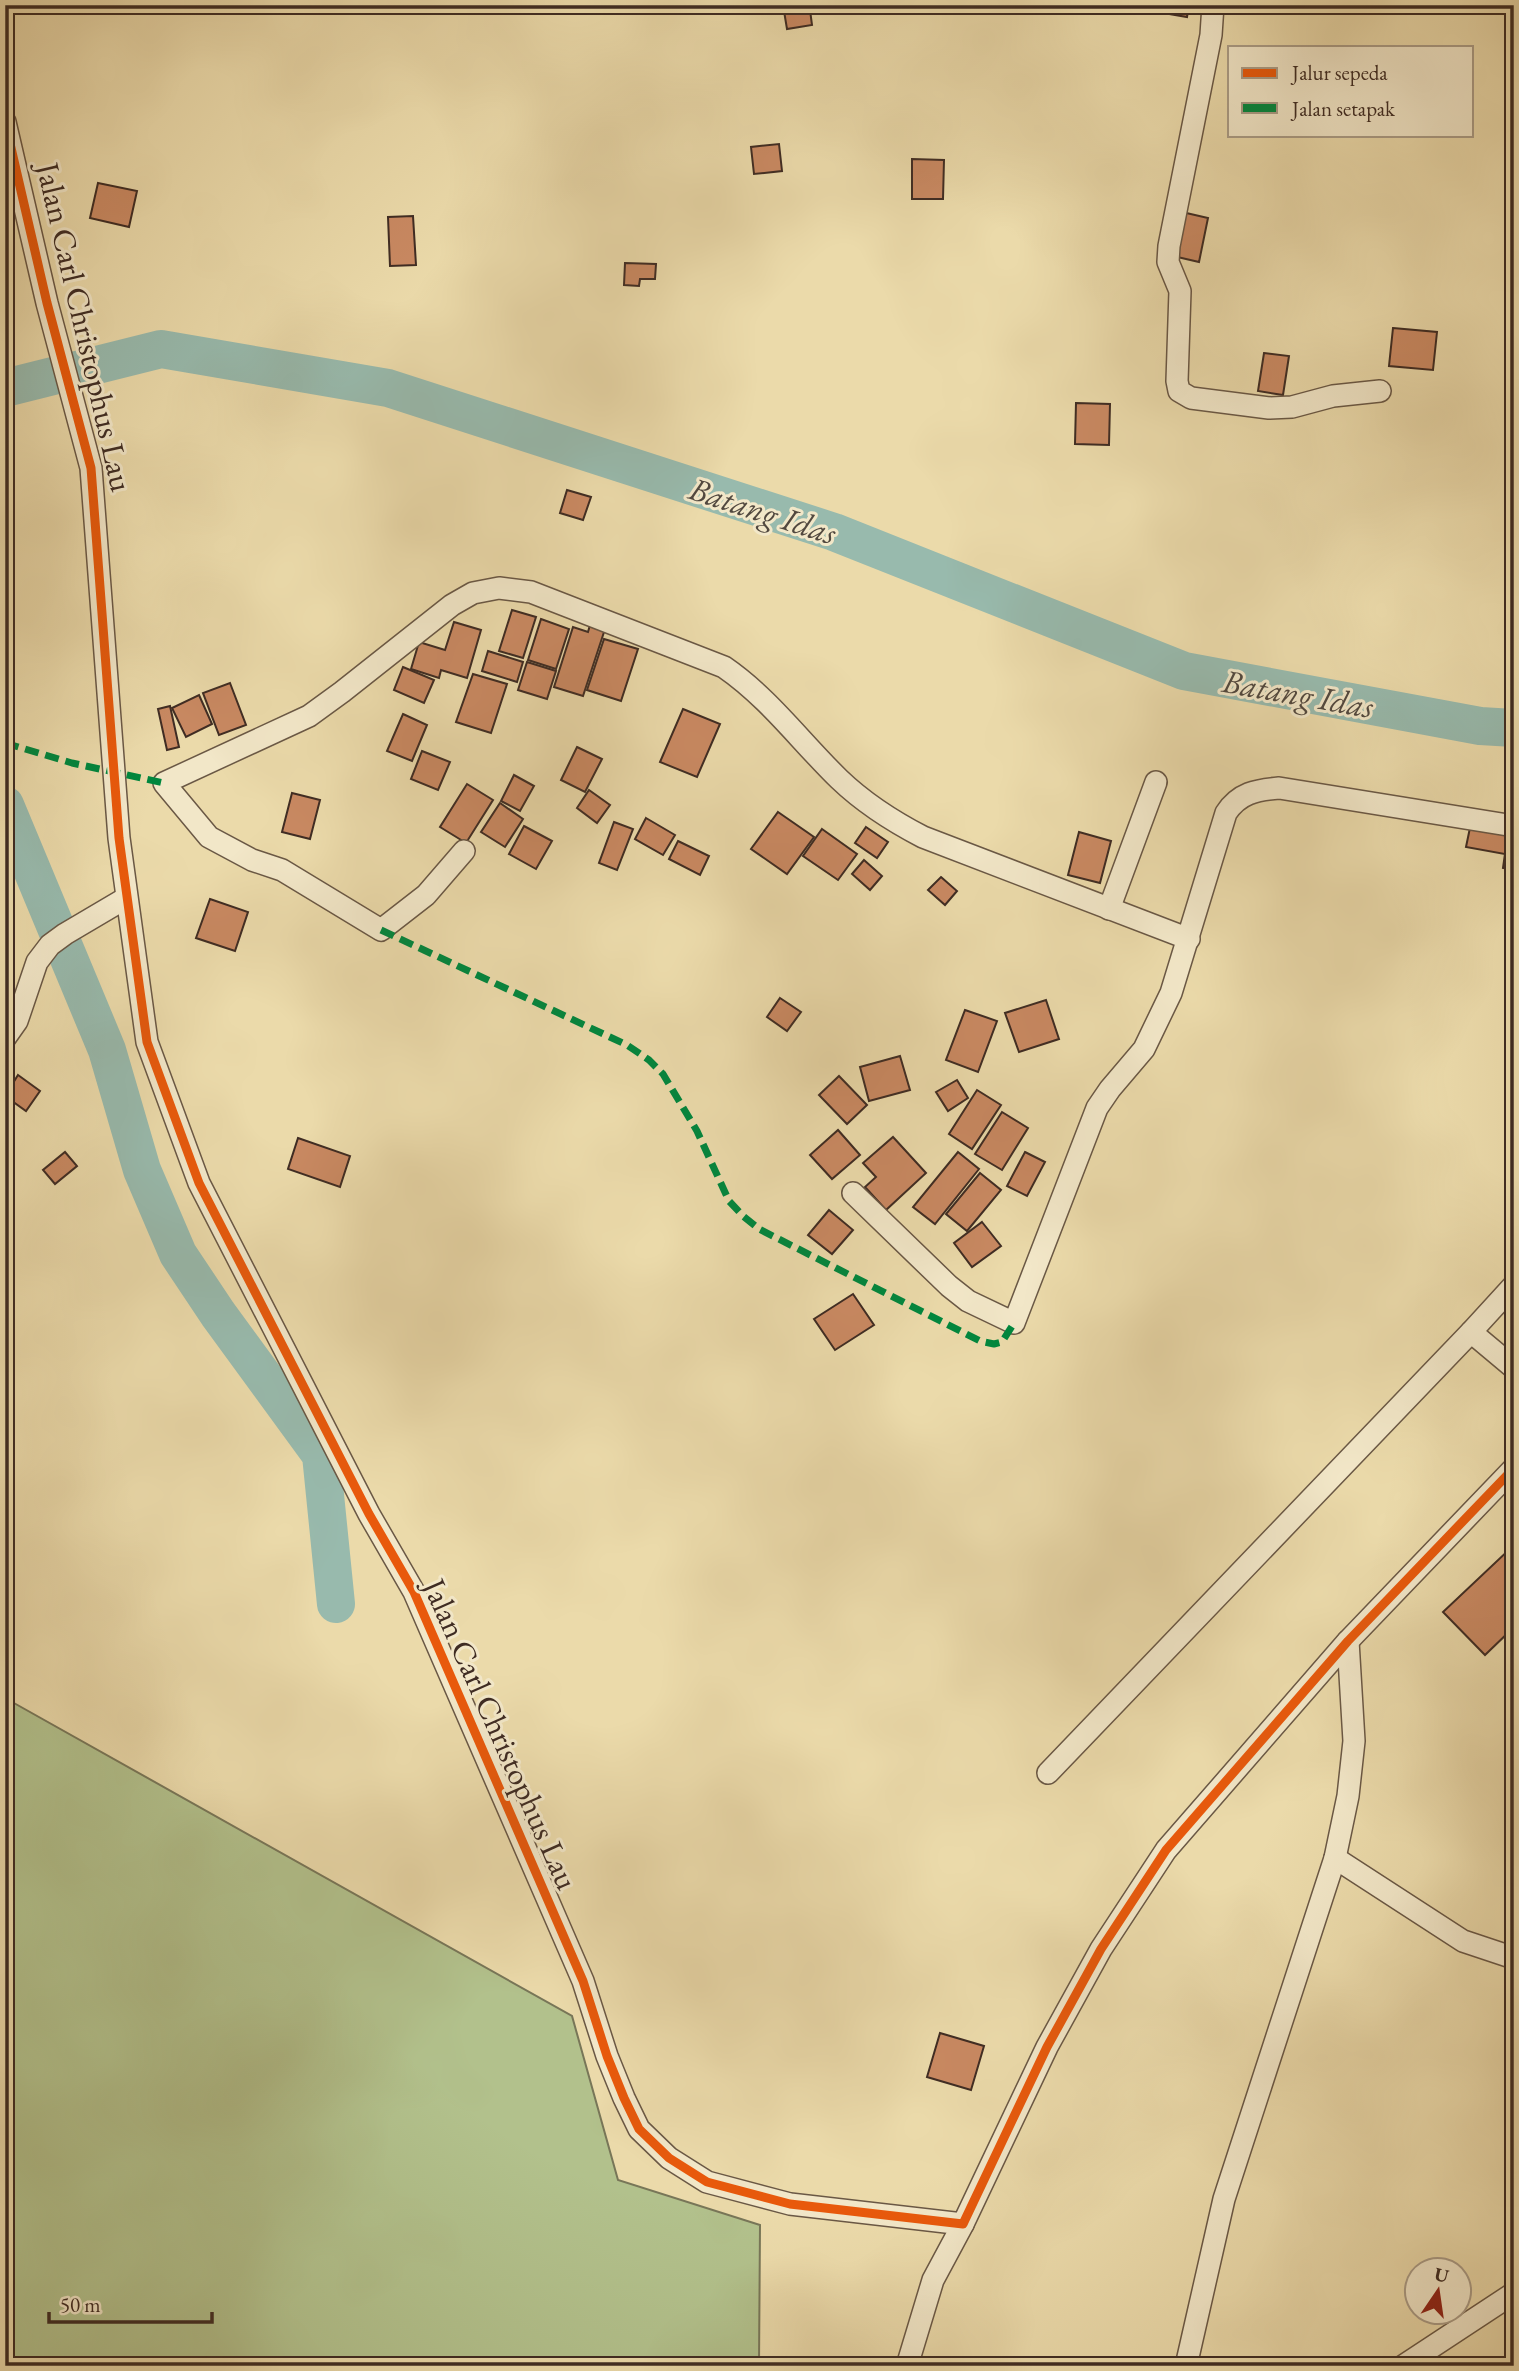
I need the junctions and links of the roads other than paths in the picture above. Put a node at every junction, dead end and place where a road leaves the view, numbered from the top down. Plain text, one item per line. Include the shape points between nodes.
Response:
1 (1213, 5) edge
2 (5, 122) edge
3 (1380, 391) dead end
4 (1156, 782) dead end
5 (1514, 826) edge
6 (464, 851) dead end
7 (126, 898) junction
8 (1109, 909) junction
9 (1189, 939) junction
10 (5, 1038) edge
11 (853, 1192) dead end
12 (1514, 1285) edge
13 (1471, 1332) junction
14 (1514, 1368) edge
15 (1514, 1468) edge
16 (1348, 1641) junction
17 (1048, 1773) dead end
18 (1335, 1858) junction
19 (1514, 1958) edge
20 (963, 2224) junction
21 (1514, 2293) edge
22 (907, 2366) edge
23 (1186, 2366) edge
24 (1403, 2366) edge

1 - 3 street via 1169,246 1168,262 1180,291 1179,391 1191,398 1269,408
2 - 7 street, Jalan Carl Christophus Lau via 91,468
4 - 8 street
5 - 9 street via 1279,788 1245,794 1226,813
6 - 8 street via 426,895 381,930 282,870 209,837 164,783 309,716 473,593 499,588 531,592 724,667 769,703 839,779 897,824
7 - 10 street via 58,939 37,962 17,1021
7 - 20 street, Jalan Carl Christophus Lau via 147,1042 199,1183 369,1514 414,1592 583,1982 607,2056 639,2129 669,2158 707,2182 790,2204
8 - 9 street
9 - 11 street via 1171,993 1144,1049 1097,1108 1014,1322 968,1301 949,1286
12 - 13 street
13 - 14 street
13 - 17 street
15 - 16 street
16 - 18 street via 1354,1741
16 - 20 street via 1166,1850 1101,1950 1047,2047
18 - 19 street via 1463,1941
18 - 23 street via 1224,2199
20 - 22 street via 933,2280
21 - 24 street

